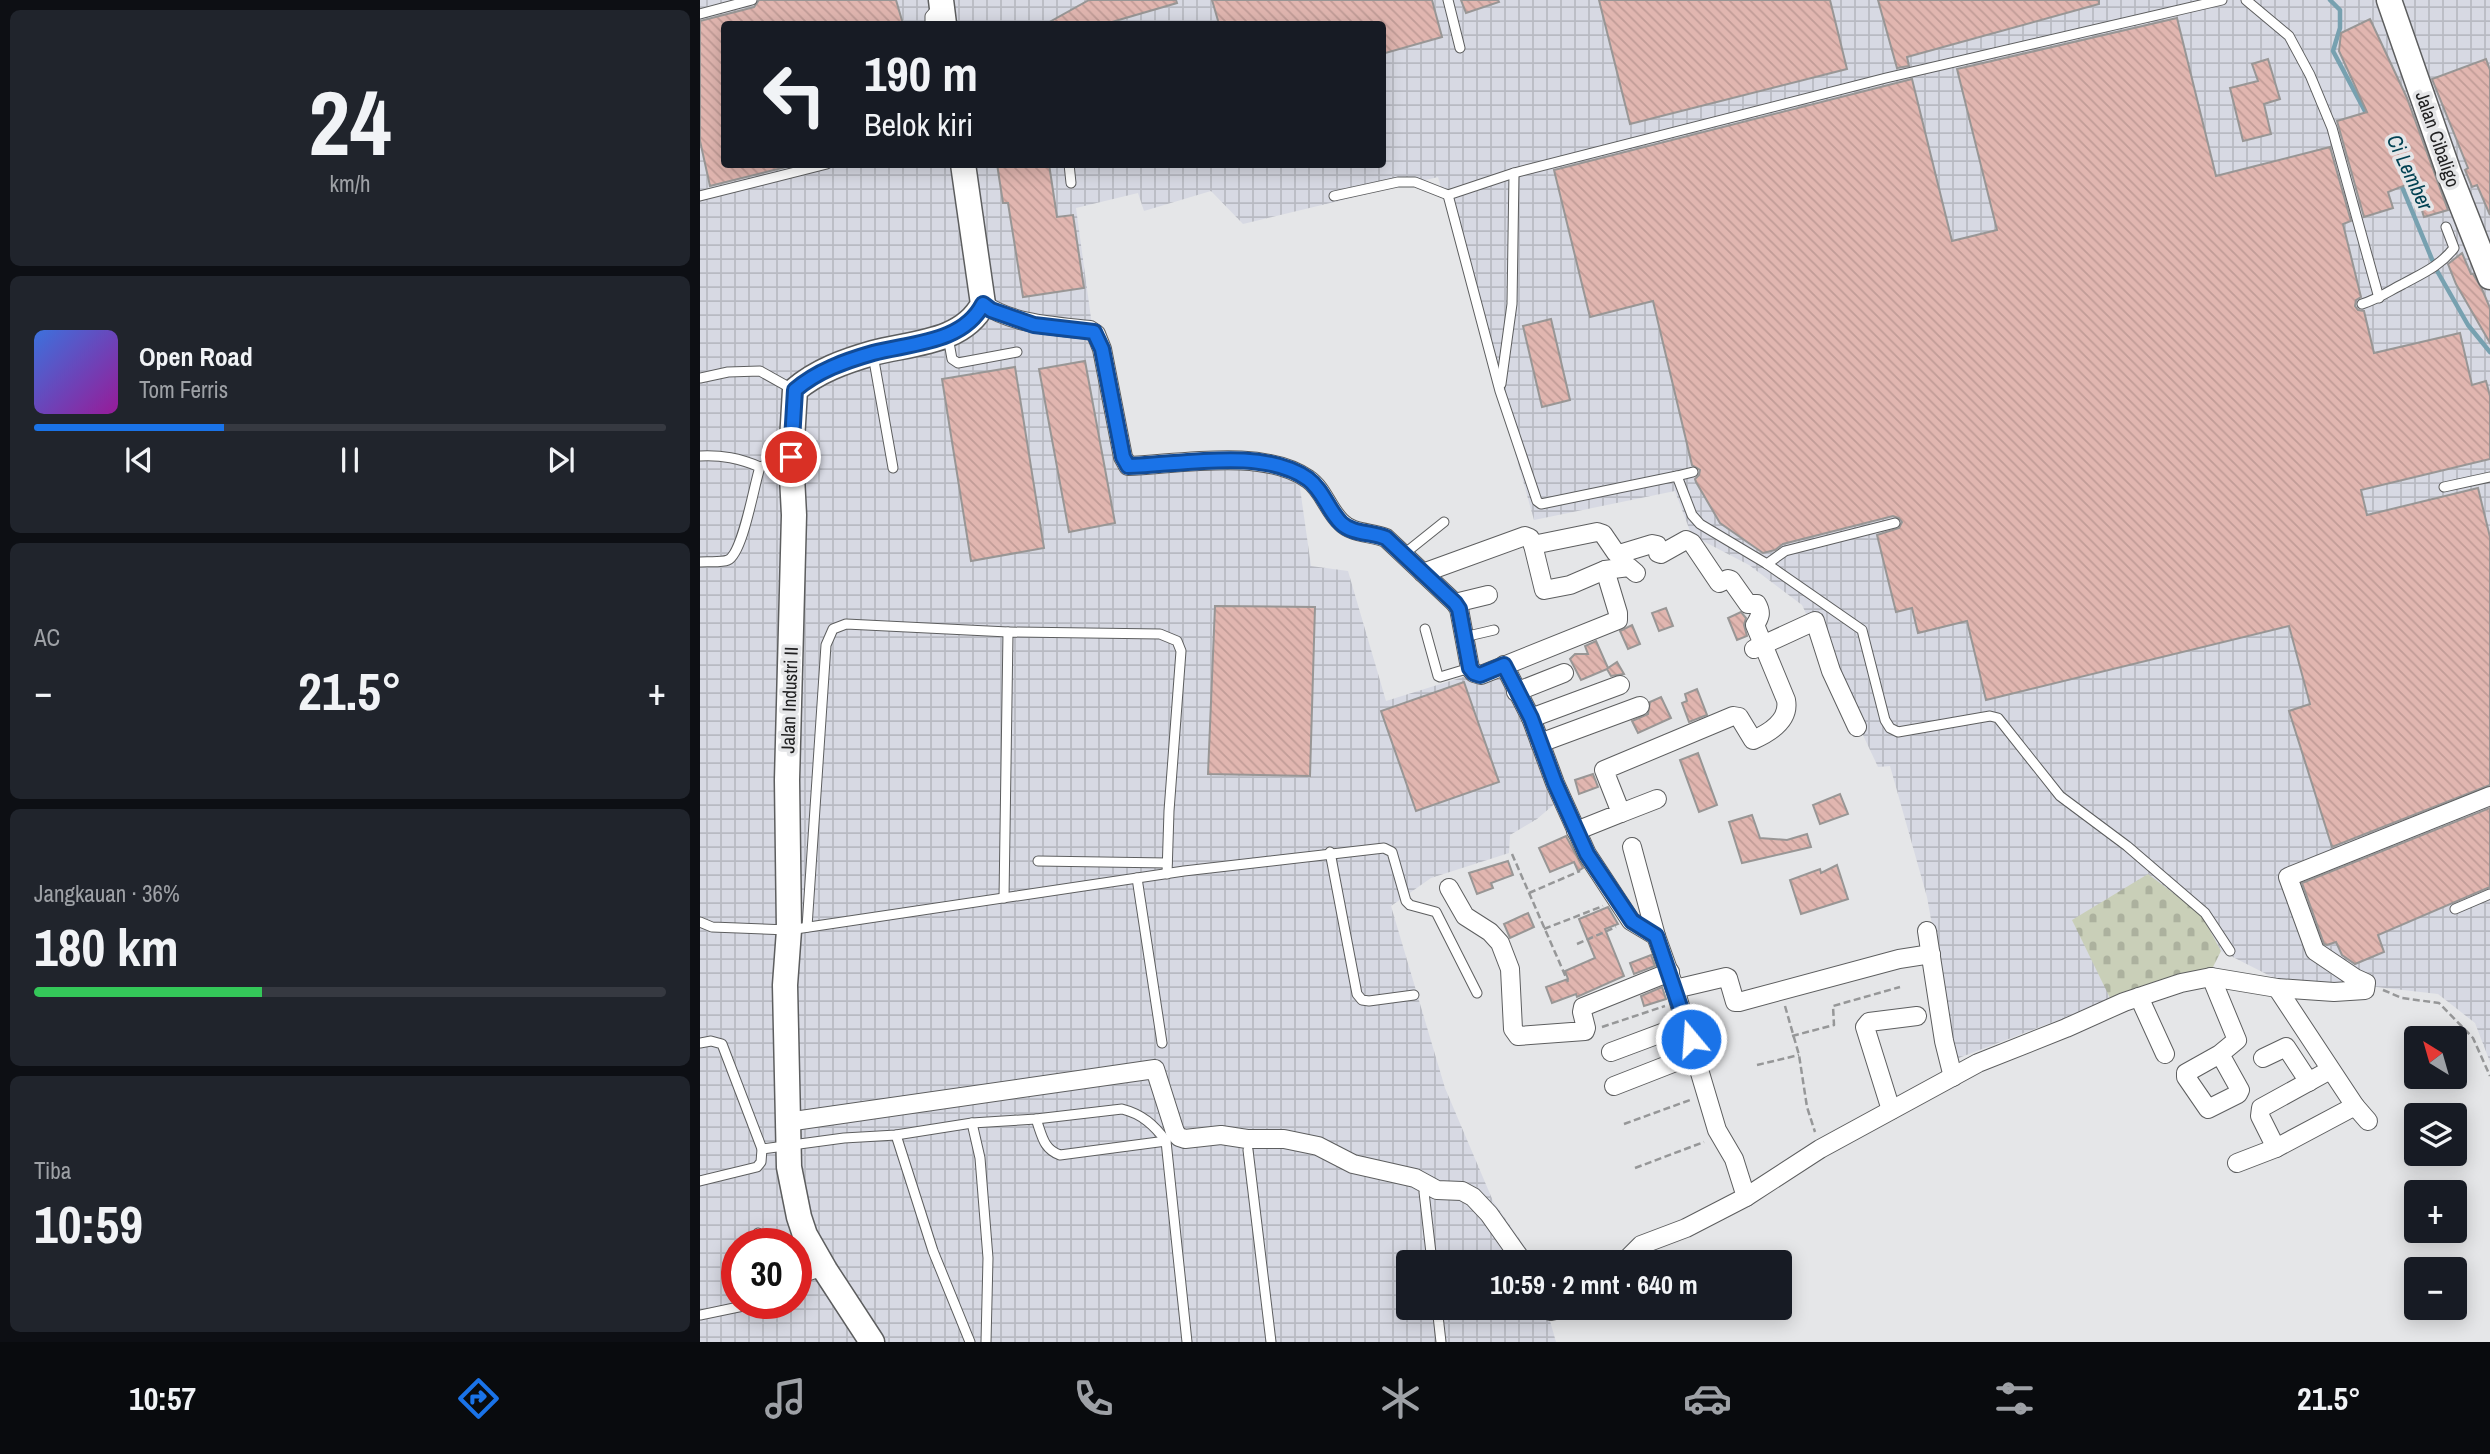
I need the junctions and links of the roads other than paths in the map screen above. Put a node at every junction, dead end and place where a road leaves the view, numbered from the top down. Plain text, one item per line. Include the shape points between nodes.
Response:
1 (752, 0) edge
2 (1448, 0) edge
3 (2222, 0) edge
4 (2246, 0) edge
5 (2389, 0) edge
6 (942, 9) edge
7 (700, 14) edge
8 (930, 21) edge
9 (1460, 48) dead end
10 (811, 168) edge
11 (964, 168) edge
12 (1069, 168) edge
13 (1514, 173) junction
14 (1071, 183) dead end
15 (1448, 195) junction
16 (700, 196) edge
17 (1334, 196) dead end
18 (2446, 227) dead end
19 (2490, 277) edge
20 (2379, 298) junction
21 (983, 304) junction
22 (2362, 304) dead end
23 (948, 335) junction
24 (1017, 352) dead end
25 (873, 353) junction
26 (700, 378) edge
27 (795, 390) junction
28 (1500, 391) junction
29 (700, 456) edge
30 (791, 457) junction
31 (760, 467) junction
32 (893, 468) dead end
33 (1693, 472) dead end
34 (1677, 476) junction
35 (2490, 477) edge
36 (2444, 487) dead end
37 (1444, 522) dead end
38 (1895, 523) dead end
39 (1533, 545) junction
40 (1404, 554) junction
41 (700, 562) edge
42 (1768, 564) junction
43 (1605, 570) junction
44 (1423, 573) junction
45 (1636, 573) dead end
46 (1488, 595) dead end
47 (1455, 603) junction
48 (1425, 629) dead end
49 (1494, 630) dead end
50 (1008, 632) junction
51 (1464, 637) junction
52 (1758, 647) junction
53 (1504, 665) junction
54 (1470, 668) junction
55 (1563, 673) dead end
56 (1620, 685) dead end
57 (1516, 692) junction
58 (1640, 706) dead end
59 (1531, 718) junction
60 (1857, 727) dead end
61 (1541, 743) junction
62 (2490, 796) edge
63 (1657, 799) dead end
64 (1621, 813) junction
65 (1576, 831) junction
66 (1632, 847) dead end
67 (1330, 852) junction
68 (1038, 861) dead end
69 (1167, 863) junction
70 (1167, 874) junction
71 (1137, 878) junction
72 (1449, 888) dead end
73 (2490, 894) edge
74 (1004, 898) junction
75 (2455, 909) dead end
76 (700, 922) edge
77 (798, 929) junction
78 (1927, 931) dead end
79 (1656, 936) junction
80 (2230, 951) dead end
81 (1931, 954) junction
82 (2211, 977) junction
83 (1675, 987) junction
84 (2277, 988) junction
85 (1477, 993) dead end
86 (1414, 995) dead end
87 (2139, 997) junction
88 (1917, 1016) dead end
89 (1686, 1024) junction
90 (700, 1043) edge
91 (1162, 1043) dead end
92 (1611, 1052) dead end
93 (1696, 1054) junction
94 (2165, 1054) dead end
95 (2220, 1054) dead end
96 (2263, 1058) dead end
97 (2330, 1070) junction
98 (1953, 1077) junction
99 (2309, 1082) junction
100 (1614, 1086) dead end
101 (2355, 1106) junction
102 (1891, 1110) junction
103 (1036, 1119) junction
104 (2368, 1121) dead end
105 (972, 1123) junction
106 (788, 1134) junction
107 (896, 1135) junction
108 (1166, 1141) junction
109 (2276, 1148) junction
110 (762, 1149) junction
111 (1248, 1150) dead end
112 (2237, 1163) dead end
113 (700, 1181) edge
114 (1424, 1192) dead end
115 (1746, 1197) junction
116 (1431, 1250) edge
117 (1514, 1250) edge
118 (1636, 1250) edge
119 (825, 1270) junction
120 (812, 1274) edge
121 (721, 1311) edge
122 (700, 1315) edge
123 (1438, 1320) edge
124 (872, 1342) edge
125 (970, 1342) edge
126 (986, 1342) edge
127 (1187, 1342) edge
128 (1271, 1342) edge
129 (1441, 1342) edge

1 - 7 lane
2 - 9 lane
3 - 13 lane via 1886,78
4 - 20 lane via 2289,36 2309,75 2332,128
5 - 19 main road, Jalan Cibaligo
6 - 8 lane via 930,16
10 - 16 lane
11 - 21 main road
12 - 14 lane
13 - 15 lane
13 - 28 lane via 1511,304
15 - 17 lane via 1415,182 1398,182
15 - 28 lane
18 - 20 lane via 2454,248 2448,255 2427,274
20 - 22 lane
21 - 23 main road via 977,317
21 - 40 street via 1034,325 1097,334 1128,466 1269,463 1307,478 1341,523 1386,538
23 - 24 lane via 958,363
23 - 25 main road
25 - 27 main road via 827,369
25 - 32 lane
26 - 27 lane via 760,371
27 - 30 main road, Jalan Industri II
28 - 34 lane via 1534,495 1541,504
29 - 31 lane via 721,455
30 - 31 lane
30 - 77 main road, Jalan Industri II via 787,780
31 - 41 lane via 738,550 726,561
33 - 34 lane
34 - 42 lane via 1700,524
35 - 36 lane
37 - 40 lane
38 - 42 lane via 1785,551
39 - 43 street via 1544,590
39 - 44 street via 1525,536
39 - 52 street via 1597,532 1616,553 1652,544 1661,554 1690,541 1719,583 1730,579 1748,604 1756,604 1761,616 1755,625
40 - 44 street
42 - 80 lane via 1862,630 1890,728 1898,732 1998,718 2060,796 2205,913
43 - 45 street via 1629,567
43 - 53 street via 1618,620
44 - 47 street
46 - 47 street
47 - 51 street
48 - 54 lane via 1438,676
49 - 51 lane
50 - 69 lane via 1160,634 1177,641 1181,651
50 - 74 lane
50 - 77 lane via 846,624 833,629 825,645
51 - 54 street
52 - 60 street via 1816,621 1831,671
52 - 64 street via 1786,700 1780,723 1753,740 1739,717 1733,716 1604,770
53 - 54 street via 1480,675
53 - 57 street
55 - 57 street
56 - 59 street
57 - 59 street
58 - 61 street
59 - 61 street
61 - 65 street
62 - 84 street via 2288,877 2315,951 2367,983 2365,990 2334,992
63 - 64 street
64 - 65 street
65 - 79 street via 1632,921
66 - 79 street
67 - 70 lane
67 - 85 lane via 1384,848 1392,852 1406,901 1436,912
67 - 86 lane via 1357,994 1369,1001
68 - 69 lane
69 - 70 lane
70 - 71 lane
71 - 74 lane
71 - 91 lane
72 - 83 street via 1465,916 1490,932 1504,952 1510,969 1514,1034 1518,1036 1585,1031 1583,1007
73 - 75 lane
74 - 77 lane
76 - 77 lane via 712,927
77 - 106 main road, Jalan Industri II via 785,985
78 - 81 street
79 - 83 street
81 - 83 street via 1735,1002 1726,977
81 - 98 street
82 - 84 street
82 - 87 street
82 - 95 street via 2237,1040
83 - 89 street
84 - 97 street
87 - 94 street
87 - 98 street
88 - 102 street via 1869,1022 1865,1027
89 - 92 street
89 - 93 street
90 - 110 lane via 722,1044
93 - 100 street
93 - 115 street
96 - 99 street via 2286,1047
97 - 99 street
97 - 101 street
98 - 102 street
99 - 109 street via 2261,1108 2260,1116
101 - 104 street
101 - 109 street
102 - 115 street
103 - 105 lane
103 - 108 lane via 1122,1109 1149,1121
103 - 108 lane via 1045,1146 1060,1155
105 - 107 lane
105 - 126 lane via 988,1258
106 - 107 lane
106 - 110 lane
106 - 117 street via 1155,1069 1179,1138 1221,1135 1318,1146 1375,1171 1415,1178 1437,1190 1462,1191 1489,1214
106 - 119 main road, Jalan Industri II via 799,1217
107 - 125 lane via 933,1251
108 - 127 lane
109 - 112 street
110 - 113 lane via 757,1167
111 - 128 lane
114 - 116 lane
115 - 118 street
119 - 120 lane
119 - 124 main road, Jalan Industri II
121 - 122 lane
123 - 129 lane

